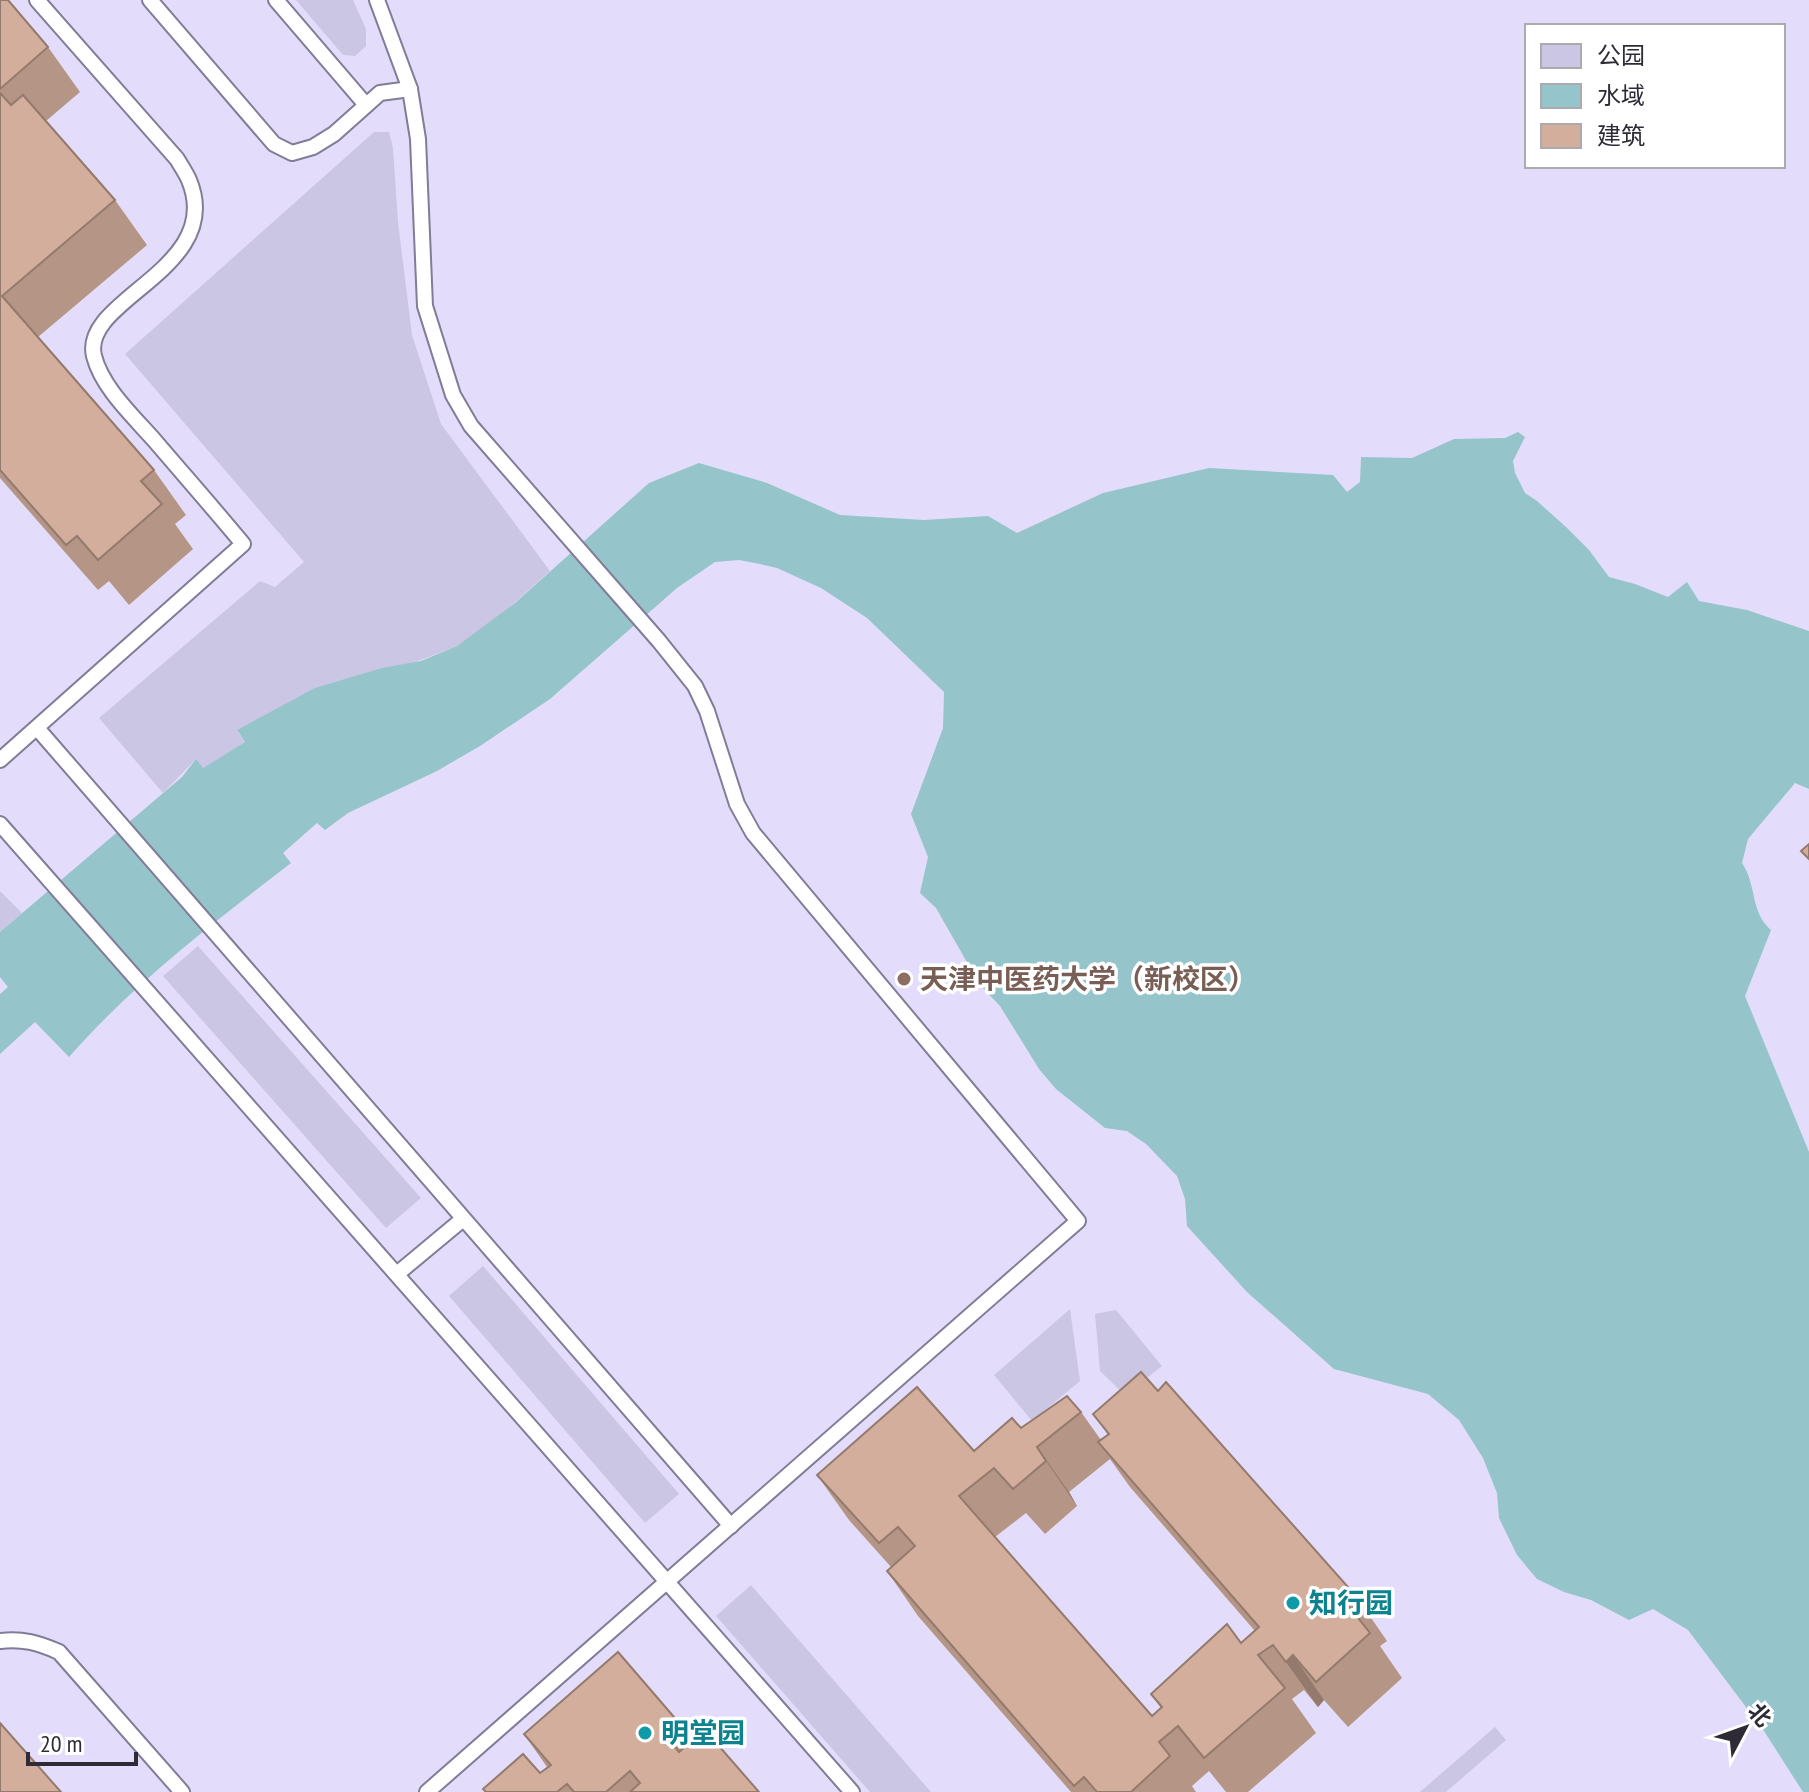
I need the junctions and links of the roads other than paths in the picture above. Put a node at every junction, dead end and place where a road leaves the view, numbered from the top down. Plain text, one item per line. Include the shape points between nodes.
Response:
1 (37, 0) edge
2 (150, 0) edge
3 (276, 0) edge
4 (377, 0) edge
5 (410, 89) junction
6 (366, 105) junction
7 (37, 728) junction
8 (0, 760) edge
9 (0, 824) edge
10 (463, 1219) junction
11 (397, 1274) junction
12 (731, 1526) junction
13 (667, 1581) junction
14 (0, 1641) edge
15 (182, 1792) edge
16 (427, 1792) edge
17 (852, 1792) edge

1 - 7 lane via 177,159 190,181 193,220 186,241 104,321 94,356 118,397 243,544
2 - 6 lane via 274,144 292,153 334,134
3 - 6 lane
4 - 5 lane
5 - 6 lane via 380,93
5 - 12 lane via 418,139 425,306 453,395 471,426 695,686 737,804 753,833 1078,1221
7 - 8 lane
7 - 10 lane
9 - 11 lane
10 - 11 lane
10 - 12 lane
11 - 13 lane
12 - 13 lane
13 - 16 lane
13 - 17 lane
14 - 15 lane via 38,1642 59,1652

